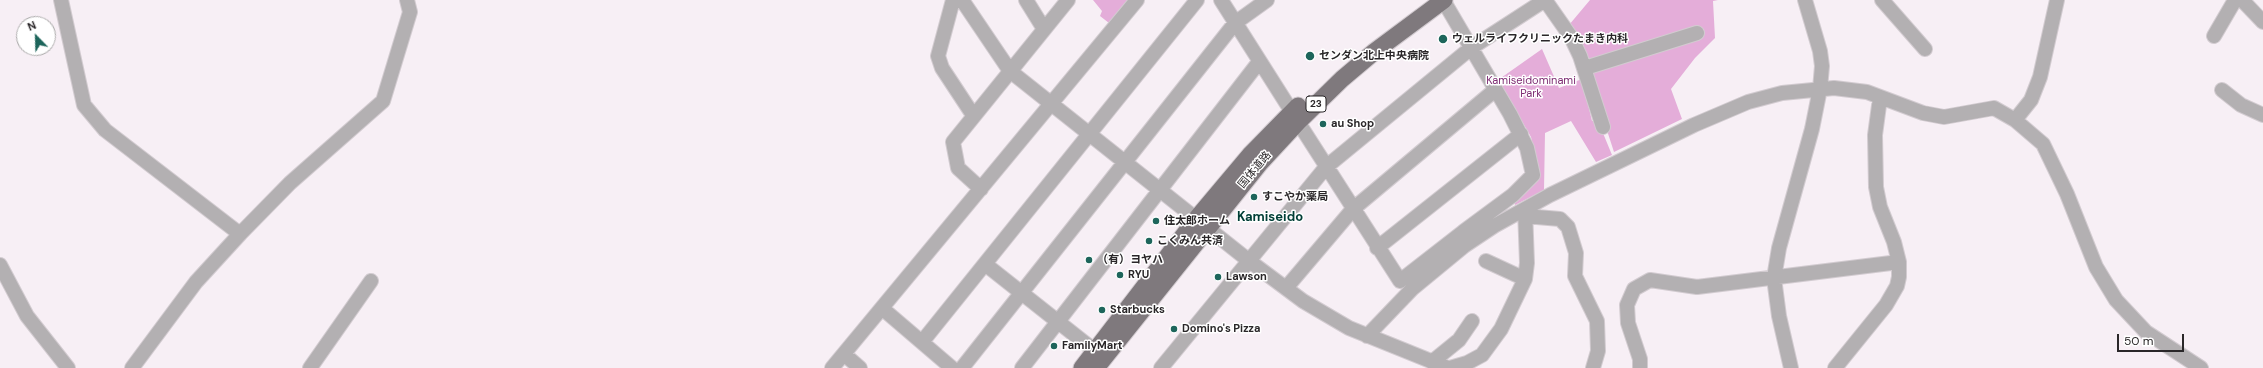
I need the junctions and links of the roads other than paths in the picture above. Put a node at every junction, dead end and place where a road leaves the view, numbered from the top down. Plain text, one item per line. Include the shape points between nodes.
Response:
1 (61, 0) edge
2 (407, 0) edge
3 (953, 0) edge
4 (962, 0) edge
5 (1026, 0) edge
6 (1068, 0) edge
7 (1137, 0) edge
8 (1197, 0) edge
9 (1221, 0) edge
10 (1267, 0) edge
11 (1426, 0) edge
12 (1444, 0) edge
13 (1545, 0) edge
14 (1805, 0) edge
15 (1882, 0) edge
16 (2056, 0) edge
17 (2235, 0) edge
18 (2242, 0) edge
19 (2263, 22) edge
20 (1235, 24) junction
21 (1044, 29) junction
22 (1697, 33) dead end
23 (2214, 36) dead end
24 (1471, 48) junction
25 (1925, 49) dead end
26 (1259, 62) junction
27 (1585, 68) junction
28 (1010, 71) junction
29 (1820, 89) junction
30 (1495, 90) junction
31 (2222, 90) dead end
32 (1880, 98) junction
33 (1051, 104) junction
34 (973, 115) junction
35 (2263, 115) edge
36 (1295, 117) junction
37 (2015, 120) junction
38 (1603, 127) dead end
39 (1088, 134) junction
40 (1521, 134) junction
41 (1125, 163) junction
42 (1326, 167) junction
43 (981, 189) junction
44 (1160, 190) junction
45 (1353, 209) junction
46 (1525, 212) junction
47 (1202, 223) junction
48 (240, 234) junction
49 (1377, 248) junction
50 (1248, 260) junction
51 (1486, 261) dead end
52 (1899, 262) junction
53 (985, 264) junction
54 (0, 265) edge
55 (1774, 278) junction
56 (1525, 279) junction
57 (371, 281) dead end
58 (1286, 288) junction
59 (1022, 293) junction
60 (883, 309) junction
61 (1058, 321) junction
62 (1472, 321) dead end
63 (1367, 336) junction
64 (922, 342) junction
65 (1095, 351) junction
66 (844, 354) junction
67 (1432, 362) junction
68 (1163, 367) edge
69 (68, 368) edge
70 (132, 368) edge
71 (310, 368) edge
72 (832, 368) edge
73 (860, 368) edge
74 (952, 368) edge
75 (962, 368) edge
76 (1022, 368) edge
77 (1082, 368) edge
78 (1096, 368) edge
79 (1449, 368) edge
80 (1594, 368) edge
81 (1640, 368) edge
82 (1791, 368) edge
83 (1835, 368) edge
84 (2201, 368) edge

1 - 48 street via 84,105 105,130
2 - 48 street via 410,12 383,101 290,183
3 - 34 street via 938,56 942,68
4 - 28 street
5 - 21 street
6 - 21 street
7 - 33 street
8 - 39 street
9 - 20 street
10 - 20 street
11 - 36 main road, 国体道路 / 23 via 1366,44
12 - 24 street
12 - 36 main road, 国体道路 / 23 via 1406,26
13 - 24 street
13 - 27 street via 1571,37
14 - 29 street via 1820,51
15 - 25 street
16 - 37 street via 2040,77 2031,100
17 - 23 street
18 - 19 street
20 - 26 street
20 - 41 street
21 - 28 street
22 - 27 street
24 - 30 street
24 - 42 street
26 - 36 street
26 - 44 street
27 - 38 street
28 - 33 street
28 - 34 street
29 - 32 street via 1867,92
29 - 46 street via 1767,96 1730,109
29 - 55 street via 1812,129 1779,248
30 - 40 street
30 - 45 street
31 - 35 street via 2241,105
32 - 37 street via 1923,113 1944,117 1994,108
32 - 52 street via 1875,135 1876,187 1880,207
33 - 39 street
33 - 43 street
34 - 43 street via 953,142 958,168
36 - 42 street
36 - 47 main road, 国体道路 / 23 via 1250,155
37 - 84 street via 2043,144 2067,194 2096,267 2116,300 2146,332
39 - 41 street
39 - 53 street
40 - 49 street
40 - 49 street via 1533,175 1513,195 1400,281
41 - 44 street
41 - 59 street
42 - 45 street
42 - 50 street
43 - 60 street
44 - 47 street
44 - 61 street
45 - 49 street
45 - 58 street
46 - 56 street
46 - 63 street via 1470,242 1439,266 1388,312
46 - 80 street via 1560,219 1568,227 1576,253 1575,276 1597,321 1598,351
47 - 50 street
47 - 65 main road, 国体道路 / 23
47 - 78 main road, 国体道路 / 23
48 - 70 street via 196,282
50 - 58 street
50 - 68 street
51 - 56 street
52 - 55 street
52 - 83 street via 1897,286 1893,295
53 - 59 street
53 - 64 street
54 - 69 street via 27,316
55 - 81 street via 1697,287 1650,280 1634,289 1627,305 1628,323 1640,359
55 - 82 street via 1779,316
56 - 79 street via 1501,329 1482,355
57 - 71 street
58 - 63 street via 1320,312
59 - 61 street
59 - 75 street
60 - 64 street
60 - 66 street
61 - 65 street
61 - 76 street
62 - 67 street via 1459,340
63 - 67 street
64 - 74 street
65 - 77 main road, 国体道路 / 23
66 - 72 street
66 - 73 street
67 - 79 street

